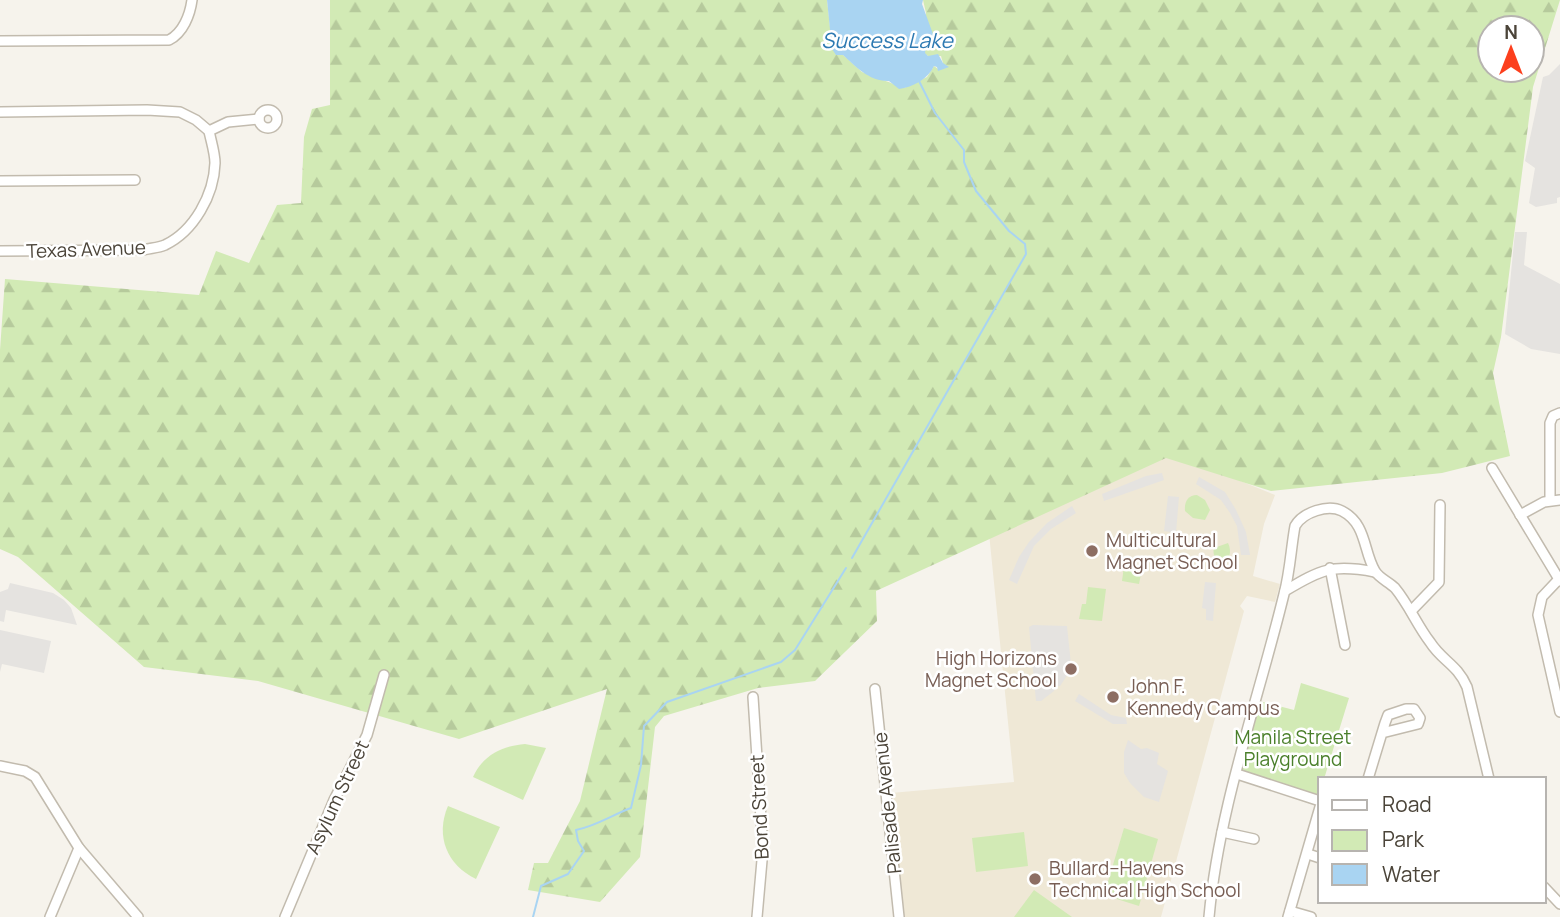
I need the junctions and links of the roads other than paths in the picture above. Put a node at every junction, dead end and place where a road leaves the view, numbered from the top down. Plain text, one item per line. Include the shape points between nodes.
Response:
1 (192, 0) edge
2 (0, 41) edge
3 (0, 112) edge
4 (259, 119) dead end
5 (209, 131) junction
6 (135, 180) dead end
7 (0, 181) edge
8 (0, 251) edge
9 (1560, 413) edge
10 (1492, 468) dead end
11 (1555, 500) edge
12 (1440, 505) dead end
13 (1520, 516) junction
14 (1330, 568) junction
15 (1375, 572) junction
16 (1559, 580) edge
17 (1285, 591) junction
18 (1410, 611) junction
19 (1345, 645) dead end
20 (384, 676) dead end
21 (875, 689) dead end
22 (753, 697) dead end
23 (1560, 712) edge
24 (1382, 733) dead end
25 (0, 766) edge
26 (1237, 774) junction
27 (1369, 777) edge
28 (1488, 777) edge
29 (1318, 799) edge
30 (1318, 815) edge
31 (1222, 832) junction
32 (1254, 839) dead end
33 (79, 848) junction
34 (1308, 854) junction
35 (1318, 857) edge
36 (1546, 889) edge
37 (1560, 904) edge
38 (1289, 914) edge
39 (50, 917) edge
40 (138, 917) edge
41 (285, 917) edge
42 (757, 917) edge
43 (899, 917) edge
44 (1209, 917) edge
45 (1311, 917) edge

1 - 2 street via 184,24 169,40
3 - 5 street via 180,112
4 - 5 street via 228,122
5 - 8 street, Texas Avenue via 215,162 210,190 199,215 164,246
6 - 7 street
9 - 11 street via 1550,424
10 - 13 street
11 - 13 street
12 - 18 street via 1439,582
13 - 16 street
14 - 15 street
14 - 17 street
14 - 19 street
15 - 17 street via 1360,528 1340,510 1327,509 1300,518 1295,526
15 - 18 street via 1393,586
16 - 23 street via 1542,597 1538,615
17 - 26 street
18 - 28 street via 1432,646 1461,673
20 - 41 street, Asylum Street via 367,735
21 - 43 street, Palisade Avenue
22 - 42 street, Bond Street via 763,849
24 - 27 street
25 - 33 street via 35,777
26 - 29 street
26 - 31 street
30 - 34 street
31 - 32 street
31 - 44 street
33 - 39 street
33 - 40 street
34 - 35 street
34 - 38 street
36 - 37 street
38 - 45 street

